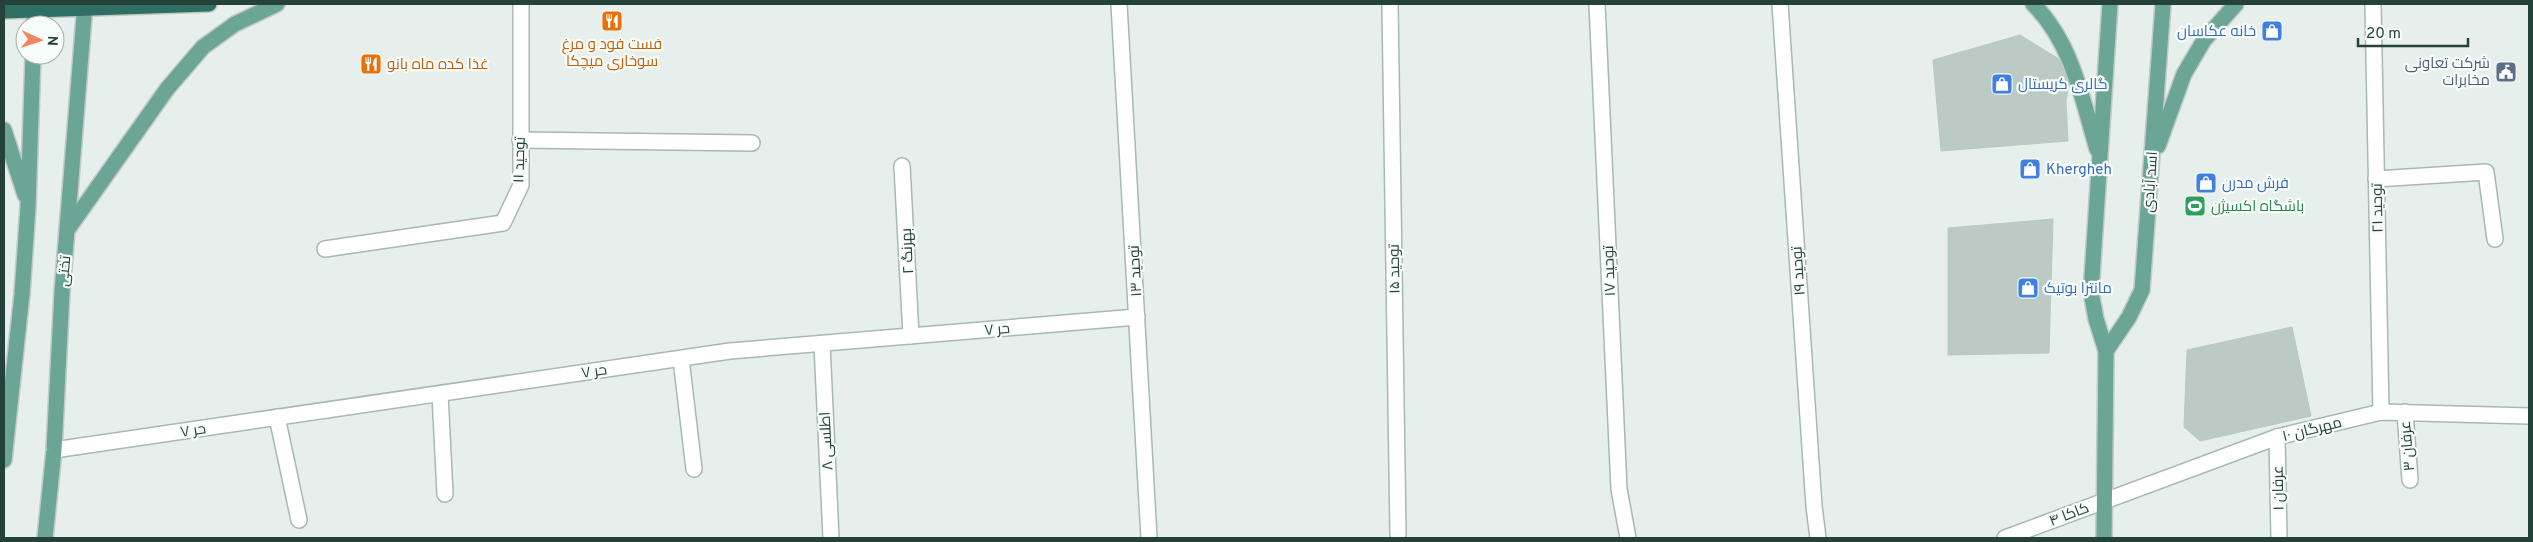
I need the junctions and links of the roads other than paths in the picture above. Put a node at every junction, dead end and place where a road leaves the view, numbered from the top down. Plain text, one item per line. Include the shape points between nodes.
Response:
1 (209, 4) edge
2 (277, 4) edge
3 (521, 4) edge
4 (1119, 4) edge
5 (1390, 4) edge
6 (1597, 4) edge
7 (1780, 4) edge
8 (2033, 4) edge
9 (2110, 4) edge
10 (2163, 4) edge
11 (2236, 4) edge
12 (2373, 4) edge
13 (85, 5) edge
14 (35, 7) edge
15 (4, 11) edge
16 (33, 65) edge
17 (4, 130) edge
18 (520, 140) junction
19 (752, 143) dead end
20 (2100, 160) junction
21 (2151, 163) junction
22 (902, 166) dead end
23 (2376, 179) junction
24 (28, 206) junction
25 (67, 230) junction
26 (2495, 239) dead end
27 (325, 249) dead end
28 (1137, 317) junction
29 (911, 336) junction
30 (822, 344) junction
31 (2106, 351) junction
32 (681, 359) junction
33 (440, 394) junction
34 (2381, 412) junction
35 (2405, 412) junction
36 (2529, 416) edge
37 (277, 417) junction
38 (2277, 437) junction
39 (54, 450) junction
40 (4, 460) edge
41 (694, 469) dead end
42 (2410, 480) dead end
43 (445, 494) dead end
44 (2105, 500) junction
45 (299, 520) dead end
46 (1398, 534) dead end
47 (45, 538) edge
48 (831, 538) edge
49 (1149, 538) edge
50 (1628, 538) edge
51 (1818, 538) edge
52 (2005, 538) edge
53 (2104, 538) edge
54 (2279, 538) edge

1 - 13 highway
2 - 25 main road via 236,24 203,48 167,88
3 - 18 street, توحید ۱۱
4 - 28 street, توحید ۱۳
5 - 46 street, توحید ۱۵
6 - 50 street, توحید ۱۷ via 1619,489
7 - 51 street, توحید ۱۹
8 - 20 main road via 2046,17 2066,51
9 - 20 main road
10 - 21 main road, اسد آبادی
11 - 21 main road via 2204,40 2184,74
12 - 23 street, توحید ۲۱
13 - 14 highway
13 - 25 main road, تختی
14 - 15 highway
16 - 24 main road
17 - 24 main road
18 - 19 street
18 - 27 street, توحید ۱۱ via 520,185 503,224
20 - 31 main road via 2090,292
21 - 31 main road, اسد آبادی via 2142,290 2129,317
22 - 29 street, بهرنگ ۲
23 - 26 street via 2486,172
23 - 34 street, توحید ۲۱
24 - 40 main road
25 - 39 main road, تختی
28 - 29 street, حر ۷
28 - 49 street, توحید ۱۳
29 - 30 street, حر ۷
30 - 32 street, حر ۷ via 730,351
30 - 48 street, اطلسی ۸
31 - 44 main road
32 - 33 street, حر ۷
32 - 41 street
33 - 37 street, حر ۷
33 - 43 street
34 - 35 street, مهرگان ۱۰
34 - 38 street, مهرگان ۱۰
35 - 36 street, مهرگان ۱۰
35 - 42 street, عرفان ۳
37 - 39 street, حر ۷
37 - 45 street
38 - 44 street, مهرگان ۱۰
38 - 54 street, عرفان ۱
39 - 47 main road, تختی
44 - 52 street, کاکا ۴
44 - 53 main road

